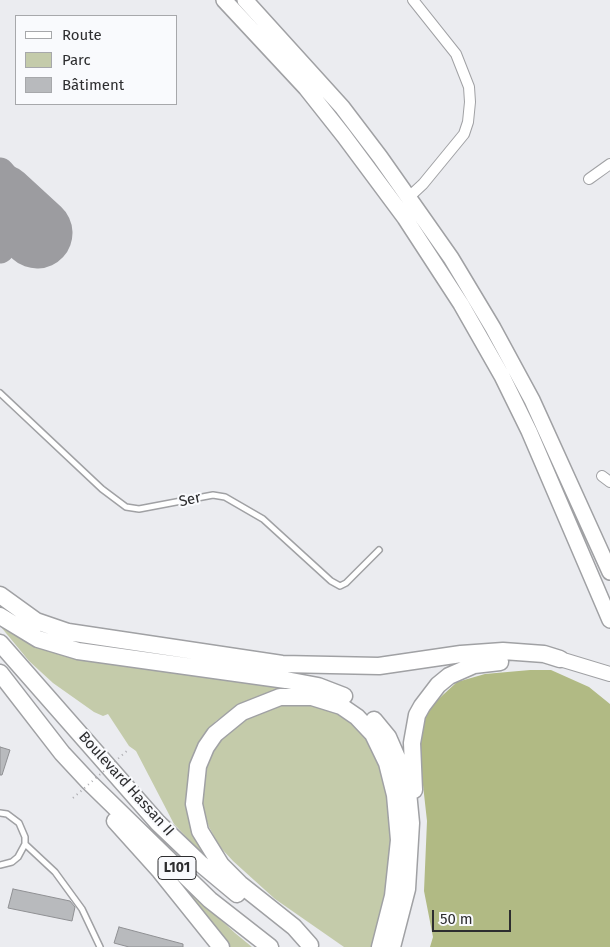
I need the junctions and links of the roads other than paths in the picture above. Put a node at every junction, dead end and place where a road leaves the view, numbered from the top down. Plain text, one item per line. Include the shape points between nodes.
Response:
1 (224, 0) edge
2 (245, 0) edge
3 (413, 0) edge
4 (610, 164) edge
5 (589, 179) dead end
6 (409, 197) junction
7 (0, 393) edge
8 (379, 550) dead end
9 (610, 572) edge
10 (0, 595) edge
11 (0, 616) edge
12 (610, 620) edge
13 (0, 643) edge
14 (560, 659) junction
15 (0, 673) edge
16 (610, 674) edge
17 (89, 782) junction
18 (0, 813) edge
19 (411, 823) junction
20 (25, 844) junction
21 (0, 865) edge
22 (311, 946) edge
23 (100, 947) edge
24 (221, 947) edge
25 (270, 947) edge
26 (380, 947) edge
27 (392, 947) edge

1 - 12 main road via 306,88 339,129 401,212 461,304 529,431
2 - 6 main road via 342,107
3 - 6 street via 456,54 469,87 470,107 464,134
4 - 5 street
6 - 9 main road via 459,272 513,364
7 - 8 lane, Ser via 102,489 126,507 139,509 213,495 225,497 264,519 340,586
10 - 14 highway via 36,621 68,632 282,664 379,666 503,651 544,654
11 - 19 highway via 38,639 78,651 296,681 342,694 368,714 392,744 408,792
13 - 22 highway, Boulevard Hassan II via 152,816 201,864 252,906
14 - 16 main road
14 - 19 highway via 474,665 449,676 438,685 417,716 414,731
15 - 17 highway, Boulevard Hassan II / L101 via 62,753
17 - 24 highway via 104,808 160,870
17 - 25 highway, Boulevard Hassan II / L101 via 210,900
18 - 20 lane via 19,823
19 - 27 highway via 407,889
20 - 21 lane via 18,857
20 - 23 lane via 55,872 82,909
22 - 26 highway via 294,927 221,865 200,830 194,804 198,766 215,734 242,712 280,697 312,697 340,706 369,729 382,752 395,795 398,840 393,896

